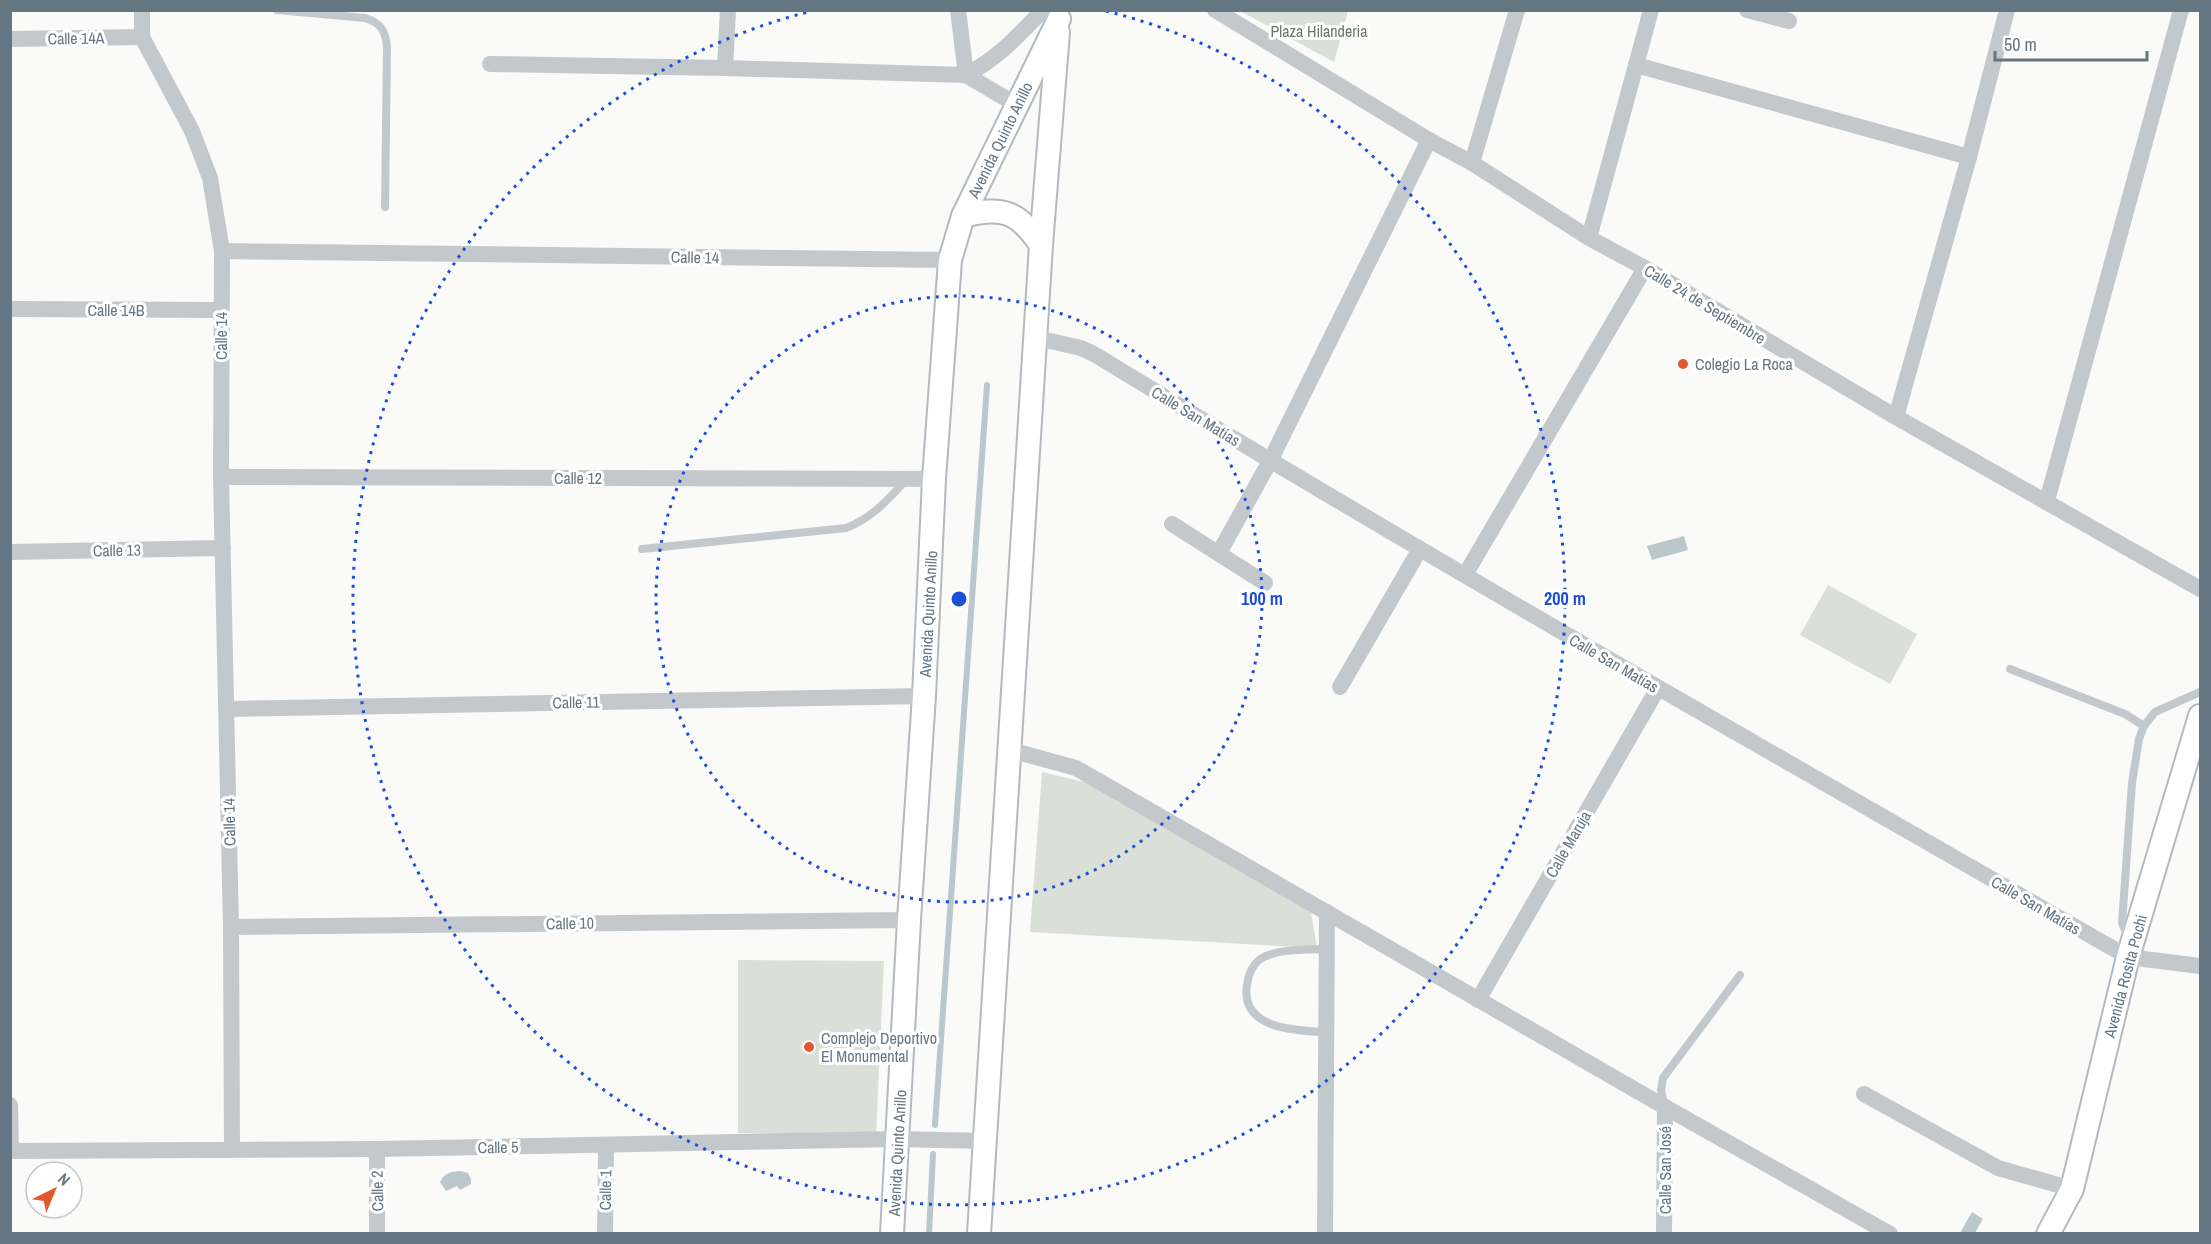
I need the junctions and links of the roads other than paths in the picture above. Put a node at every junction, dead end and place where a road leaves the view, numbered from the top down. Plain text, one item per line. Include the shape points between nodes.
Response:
1 (142, 10) edge
2 (277, 10) edge
3 (728, 10) edge
4 (958, 10) edge
5 (1215, 10) edge
6 (1517, 10) edge
7 (1651, 10) edge
8 (1747, 10) edge
9 (2007, 10) edge
10 (2181, 10) edge
11 (1054, 13) edge
12 (1789, 21) dead end
13 (142, 37) junction
14 (10, 39) edge
15 (490, 64) dead end
16 (1636, 65) junction
17 (725, 68) junction
18 (966, 75) junction
19 (1017, 105) junction
20 (1429, 140) junction
21 (1969, 157) junction
22 (1472, 163) junction
23 (385, 207) dead end
24 (963, 216) junction
25 (1589, 238) junction
26 (1041, 244) junction
27 (222, 251) junction
28 (950, 260) junction
29 (1645, 268) junction
30 (10, 309) edge
31 (221, 310) junction
32 (1037, 338) junction
33 (1896, 417) junction
34 (1270, 461) junction
35 (221, 477) junction
36 (906, 479) junction
37 (934, 479) junction
38 (2047, 501) junction
39 (1172, 524) dead end
40 (223, 548) junction
41 (642, 549) dead end
42 (1420, 549) junction
43 (10, 552) edge
44 (1219, 553) junction
45 (1465, 575) junction
46 (1265, 583) dead end
47 (2200, 589) edge
48 (2010, 669) dead end
49 (1340, 687) dead end
50 (1658, 688) junction
51 (2200, 692) edge
52 (924, 696) junction
53 (227, 709) junction
54 (2200, 716) edge
55 (2144, 726) junction
56 (1010, 750) junction
57 (1327, 912) junction
58 (909, 920) junction
59 (231, 927) junction
60 (1327, 949) junction
61 (2130, 951) junction
62 (2200, 966) edge
63 (1740, 975) dead end
64 (1478, 1000) junction
65 (1326, 1032) junction
66 (1864, 1094) dead end
67 (10, 1105) edge
68 (1665, 1107) junction
69 (898, 1139) junction
70 (985, 1141) junction
71 (606, 1146) junction
72 (232, 1148) junction
73 (377, 1149) junction
74 (11, 1150) edge
75 (2072, 1189) junction
76 (378, 1233) edge
77 (605, 1233) edge
78 (892, 1233) edge
79 (979, 1233) edge
80 (1325, 1233) edge
81 (1665, 1233) edge
82 (1890, 1233) edge
83 (2048, 1233) edge

1 - 13 street
2 - 23 lane via 365,18 383,28 387,38
3 - 17 street
4 - 18 street
5 - 20 street, Calle 24 de Septiembre
6 - 22 street
7 - 16 street
8 - 12 street
9 - 21 street
10 - 38 street
11 - 18 street
11 - 19 main road, Avenida Quinto Anillo
11 - 26 main road, Avenida Quinto Anillo
13 - 14 street, Calle 14A
13 - 27 street via 192,130 210,178
15 - 17 street
16 - 21 street
16 - 25 street
17 - 18 street
18 - 19 street
19 - 24 main road, Avenida Quinto Anillo
20 - 22 street, Calle 24 de Septiembre
20 - 34 street
21 - 33 street
22 - 25 street, Calle 24 de Septiembre
24 - 26 main road via 985,210 1008,213 1028,226
24 - 28 main road, Avenida Quinto Anillo
25 - 29 street, Calle 24 de Septiembre
26 - 32 main road, Avenida Quinto Anillo
27 - 28 street, Calle 14
27 - 31 street, Calle 14
28 - 37 main road, Avenida Quinto Anillo
29 - 33 street, Calle 24 de Septiembre
29 - 45 street
30 - 31 street, Calle 14B
31 - 35 street, Calle 14
32 - 34 street, Calle San Matías via 1094,354
32 - 56 main road, Avenida Quinto Anillo
33 - 38 street, Calle 24 de Septiembre
34 - 42 street, Calle San Matías
34 - 44 street
35 - 36 street, Calle 12
35 - 40 street, Calle 14
36 - 37 street, Calle 12
36 - 41 lane via 881,507 846,528
37 - 52 main road, Avenida Quinto Anillo
38 - 47 street, Calle 24 de Septiembre
39 - 44 street
40 - 43 street, Calle 13
40 - 53 street, Calle 14
42 - 45 street, Calle San Matías
42 - 49 street
44 - 46 street
45 - 50 street, Calle San Matías
48 - 55 lane via 2125,714
50 - 61 street, Calle San Matías
50 - 64 street, Calle Maruja
51 - 55 lane via 2155,712
52 - 53 street, Calle 11
52 - 58 main road, Avenida Quinto Anillo
53 - 59 street, Calle 14
54 - 61 main road, Avenida Rosita Pochi
55 - 61 lane via 2132,783 2122,923
56 - 57 street via 1076,768
56 - 70 main road, Avenida Quinto Anillo
57 - 60 street
57 - 64 street
58 - 59 street, Calle 10
58 - 69 main road, Avenida Quinto Anillo
59 - 72 street, Calle 14
60 - 65 street
60 - 65 lane via 1280,952 1259,960 1249,975 1246,995 1252,1011 1269,1024 1296,1031
61 - 62 street, Calle San Matías
61 - 75 main road, Avenida Rosita Pochi
63 - 68 lane via 1663,1078 1660,1090
64 - 68 street
65 - 80 street
66 - 75 street via 1998,1168
67 - 74 street
68 - 81 street, Calle San José
68 - 82 street
69 - 70 street, Calle 5
69 - 71 street, Calle 5
69 - 78 main road, Avenida Quinto Anillo
70 - 79 main road, Avenida Quinto Anillo
71 - 73 street, Calle 5
71 - 77 street, Calle 1
72 - 73 street, Calle 5
72 - 74 street, Calle 5
73 - 76 street, Calle 2
75 - 83 main road, Avenida Rosita Pochi

